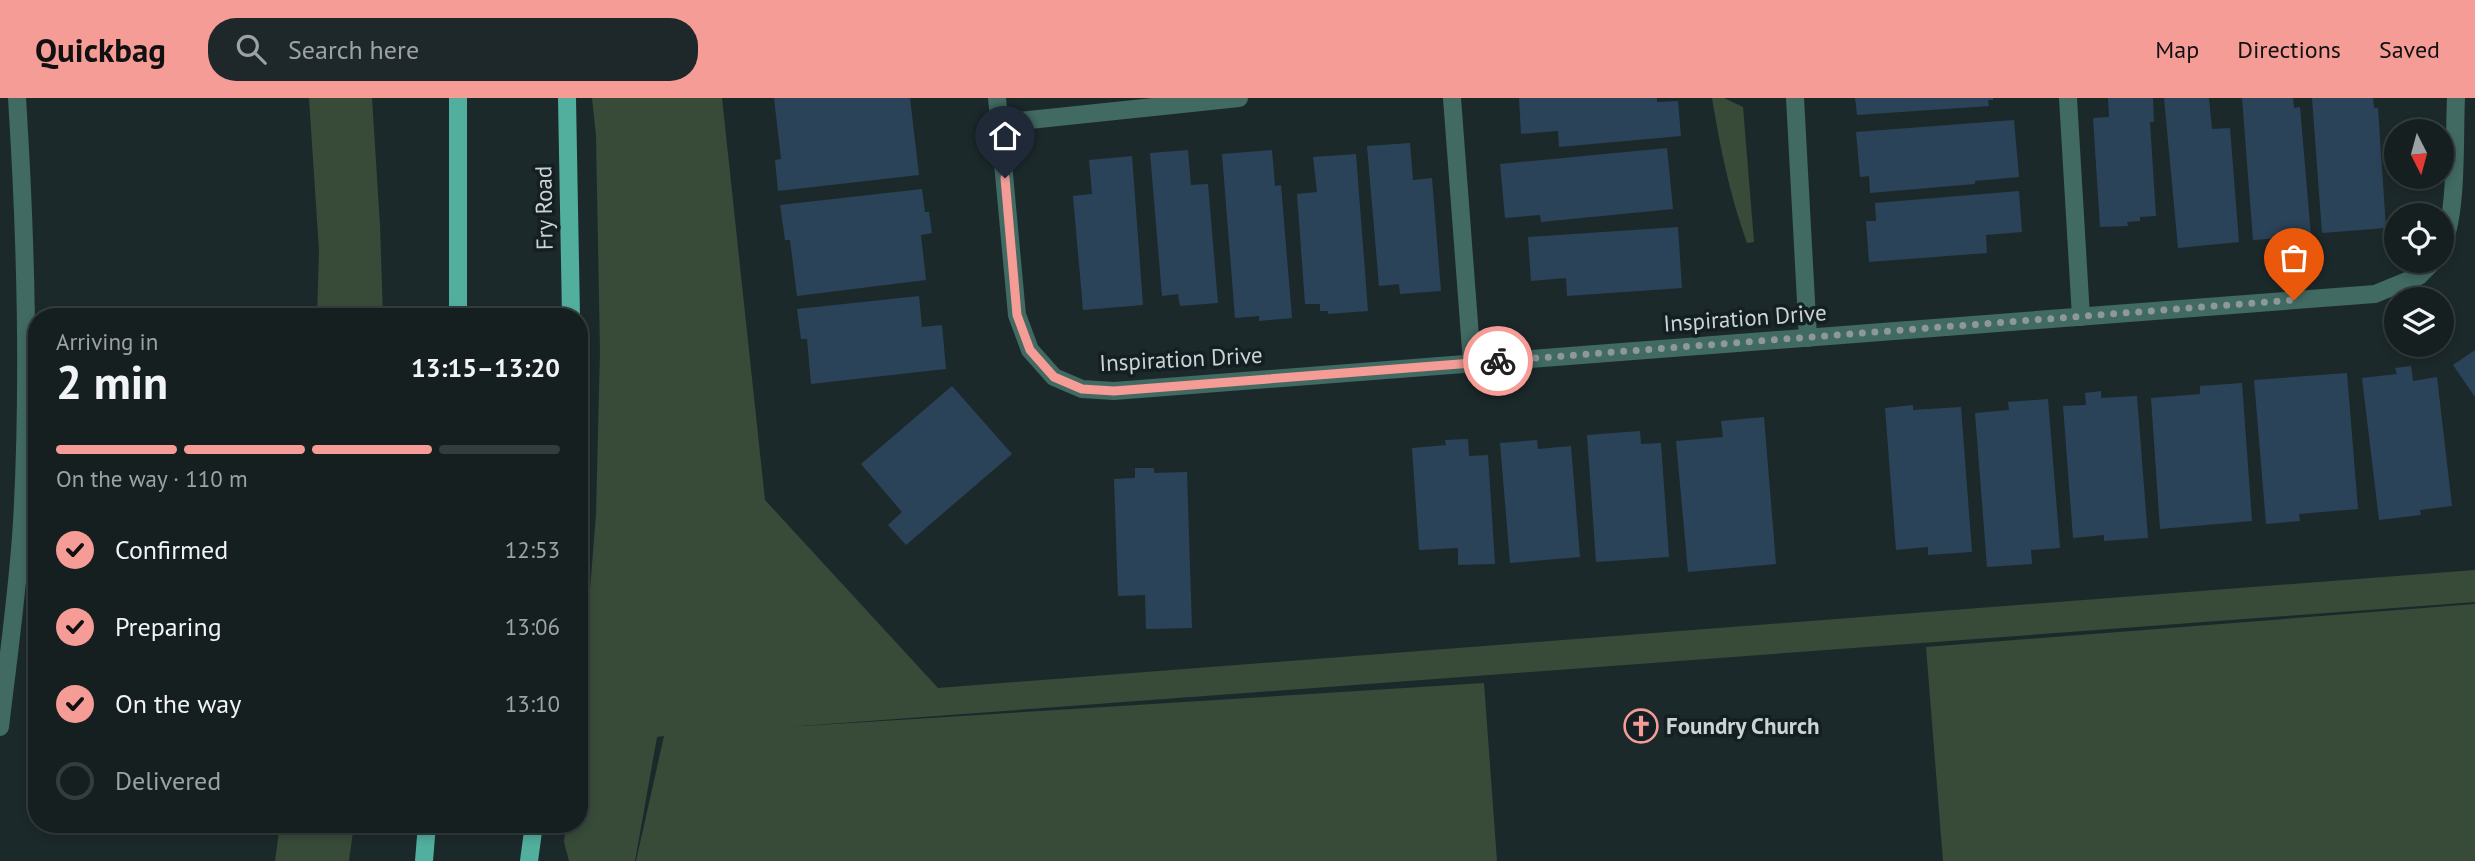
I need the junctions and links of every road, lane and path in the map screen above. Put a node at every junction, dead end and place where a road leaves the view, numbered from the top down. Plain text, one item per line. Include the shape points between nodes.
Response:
1 (17, 98) edge
2 (458, 98) edge
3 (567, 98) edge
4 (997, 98) edge
5 (1239, 98) edge
6 (1452, 98) edge
7 (1794, 98) edge
8 (2068, 98) edge
9 (2456, 98) edge
10 (1000, 123) junction
11 (2451, 203) edge
12 (2422, 273) edge
13 (458, 308) edge
14 (571, 308) edge
15 (2081, 317) junction
16 (1808, 338) junction
17 (1472, 363) junction
18 (6, 623) edge
19 (0, 727) edge
20 (426, 833) edge
21 (533, 833) edge
22 (424, 861) edge
23 (529, 861) edge

1 - 18 street via 25,236 26,390 22,523
2 - 13 main road
3 - 14 main road, Fry Road
4 - 10 street
5 - 10 street
6 - 17 street
7 - 16 street
8 - 15 street
9 - 11 street
10 - 17 street, Inspiration Drive via 1017,315 1030,350 1054,377 1082,389 1114,391
12 - 15 street, Inspiration Drive via 2375,293
15 - 16 street, Inspiration Drive
16 - 17 street, Inspiration Drive
18 - 19 street
20 - 22 main road
21 - 23 main road

